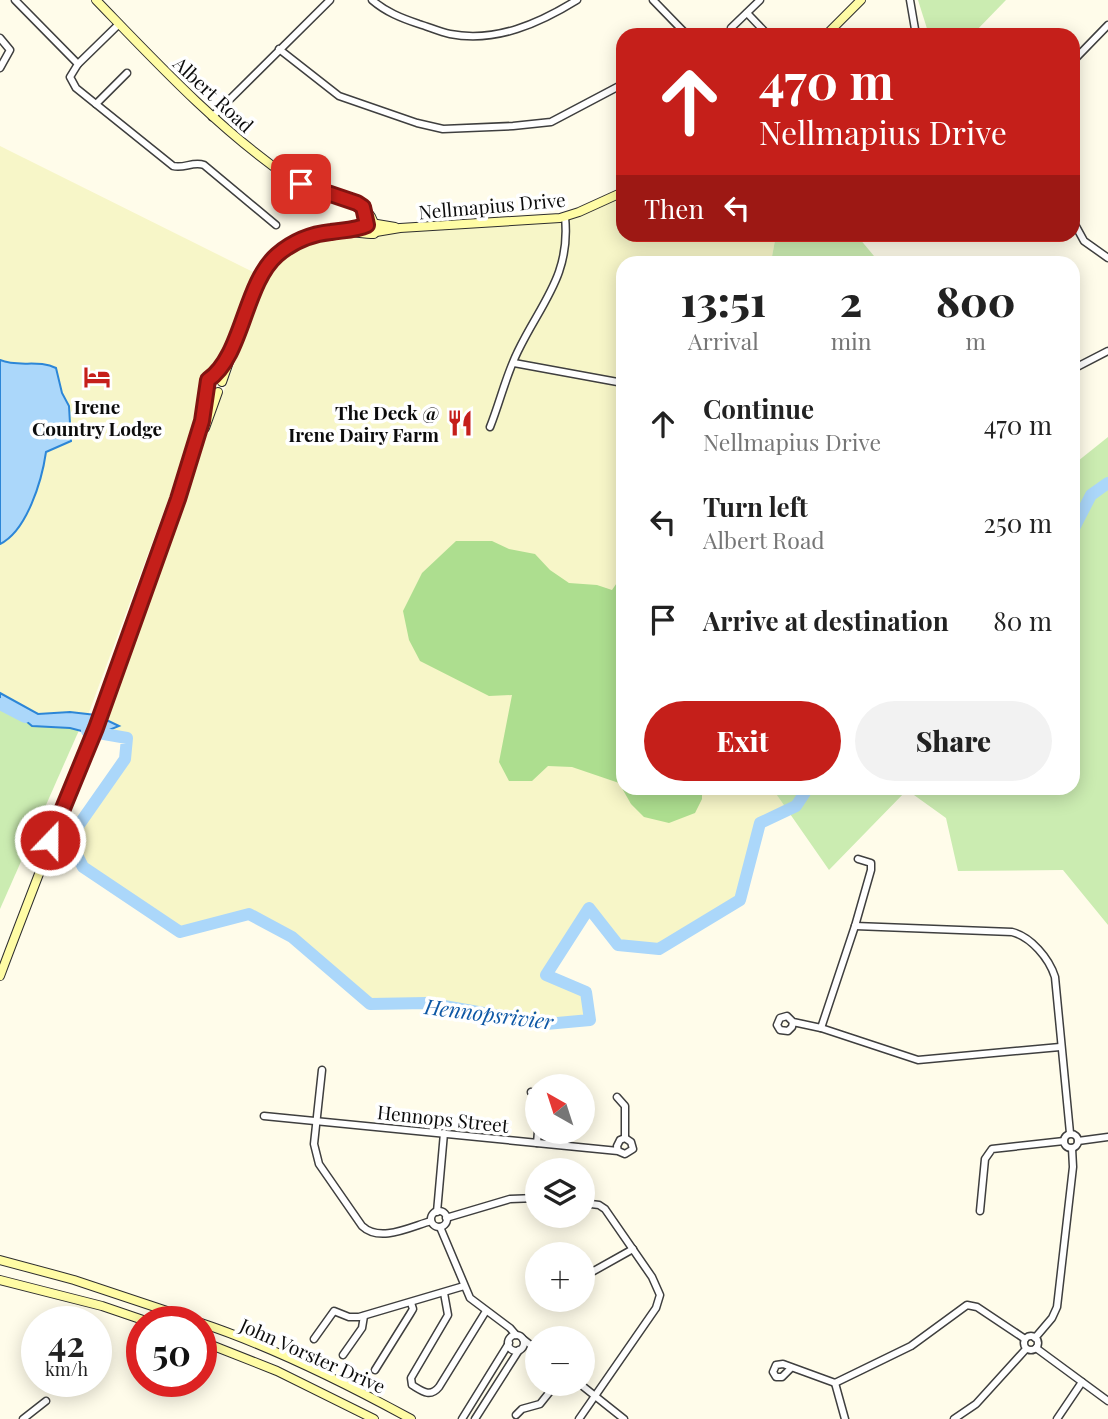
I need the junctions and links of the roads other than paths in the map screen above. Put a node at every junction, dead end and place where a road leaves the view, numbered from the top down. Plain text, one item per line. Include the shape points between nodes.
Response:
1 (15, 0) edge
2 (96, 0) edge
3 (330, 0) edge
4 (372, 0) edge
5 (577, 0) edge
6 (653, 0) edge
7 (760, 0) edge
8 (861, 0) edge
9 (910, 0) edge
10 (747, 13) junction
11 (119, 24) junction
12 (1108, 25) edge
13 (679, 28) edge
14 (731, 28) dead end
15 (761, 28) edge
16 (833, 28) edge
17 (915, 28) edge
18 (0, 38) edge
19 (279, 49) junction
20 (1080, 54) edge
21 (78, 64) junction
22 (0, 68) edge
23 (127, 73) dead end
24 (616, 89) edge
25 (96, 104) junction
26 (212, 117) junction
27 (616, 195) edge
28 (565, 217) junction
29 (276, 225) dead end
30 (371, 227) junction
31 (1080, 233) edge
32 (1108, 258) edge
33 (1108, 351) edge
34 (514, 363) junction
35 (1080, 365) edge
36 (218, 379) junction
37 (616, 382) edge
38 (208, 389) junction
39 (218, 392) junction
40 (490, 427) dead end
41 (191, 460) junction
42 (858, 859) dead end
43 (856, 926) junction
44 (0, 976) edge
45 (793, 1022) dead end
46 (821, 1028) junction
47 (1060, 1047) junction
48 (322, 1070) dead end
49 (617, 1097) dead end
50 (264, 1116) dead end
51 (317, 1121) junction
52 (444, 1133) junction
53 (1070, 1133) junction
54 (1108, 1137) edge
55 (625, 1138) junction
56 (1078, 1140) junction
57 (1063, 1141) junction
58 (525, 1142) edge
59 (547, 1144) edge
60 (1072, 1148) junction
61 (618, 1151) junction
62 (525, 1198) edge
63 (595, 1204) edge
64 (980, 1211) dead end
65 (437, 1212) junction
66 (446, 1218) junction
67 (431, 1221) junction
68 (440, 1227) junction
69 (633, 1250) junction
70 (0, 1260) edge
71 (595, 1271) edge
72 (0, 1280) edge
73 (464, 1286) junction
74 (444, 1293) junction
75 (411, 1303) junction
76 (151, 1306) edge
77 (486, 1311) junction
78 (126, 1315) edge
79 (364, 1316) junction
80 (498, 1320) junction
81 (217, 1329) edge
82 (516, 1335) junction
83 (1035, 1338) junction
84 (314, 1339) dead end
85 (1025, 1339) junction
86 (509, 1341) junction
87 (521, 1346) junction
88 (217, 1347) edge
89 (525, 1347) edge
90 (1036, 1348) junction
91 (1026, 1349) junction
92 (343, 1355) dead end
93 (790, 1368) dead end
94 (375, 1370) dead end
95 (485, 1379) junction
96 (1082, 1382) junction
97 (835, 1383) junction
98 (496, 1386) junction
99 (546, 1396) edge
100 (596, 1396) junction
101 (1107, 1399) edge
102 (46, 1401) dead end
103 (516, 1415) dead end
104 (1058, 1418) edge
105 (23, 1419) edge
106 (374, 1419) edge
107 (411, 1419) edge
108 (462, 1419) edge
109 (475, 1419) edge
110 (579, 1419) edge
111 (624, 1419) edge
112 (845, 1419) edge
113 (954, 1419) edge

1 - 21 street
2 - 11 main road, Albert Road
3 - 19 street
4 - 5 street via 399,18 460,35 525,27
6 - 13 street
7 - 10 street
8 - 16 main road
9 - 17 street
10 - 14 street
10 - 15 street
11 - 21 street
11 - 26 main road, Albert Road
12 - 20 street
18 - 22 street via 10,50
19 - 24 street via 339,96 443,130 551,122
19 - 26 street
21 - 25 street via 71,82
23 - 25 street
25 - 29 street via 173,166 204,165
26 - 30 main road, Albert Road via 290,178 363,207
27 - 28 main road, Nellmapius Drive
28 - 30 main road, Nellmapius Drive
28 - 34 street via 566,249 560,273
30 - 36 main road, Nellmapius Drive via 309,237 277,255 263,274
31 - 32 street
33 - 35 street
34 - 37 street
34 - 40 street
36 - 38 main road via 208,380
36 - 39 main road via 222,387
38 - 39 main road
38 - 41 main road
39 - 41 main road
41 - 44 main road via 102,712
42 - 43 street via 871,863 871,870
43 - 46 street
43 - 47 street via 998,931 1025,937 1054,972
45 - 46 street
46 - 47 street via 918,1060
47 - 53 street
48 - 51 street
49 - 55 street via 625,1106
50 - 51 street, Hennops Street
51 - 52 street, Hennops Street
51 - 67 street via 314,1150 319,1164 364,1228 379,1235
52 - 58 street, Hennops Street
52 - 65 street
53 - 56 street
53 - 57 street
54 - 56 street
55 - 61 street via 618,1142
55 - 61 street via 633,1149 625,1154
56 - 60 street
57 - 60 street
57 - 64 street via 992,1149 985,1159
59 - 61 street, Hennops Street
60 - 83 street via 1057,1307
62 - 66 street
63 - 69 street via 606,1209
65 - 66 street
65 - 67 street
66 - 68 street
67 - 68 street
68 - 73 street
69 - 71 street
69 - 100 street via 660,1290 660,1299
70 - 76 main road, John Vorster Drive
72 - 78 main road
73 - 74 street
73 - 77 street
74 - 75 street
74 - 77 street via 448,1315 411,1378 412,1384 426,1393 439,1387
75 - 79 street
75 - 94 street via 413,1309
77 - 80 street
79 - 84 street via 334,1311
79 - 92 street via 362,1328
80 - 82 street
80 - 86 street
81 - 107 main road, John Vorster Drive
82 - 86 street
82 - 87 street
83 - 85 street
83 - 90 street
85 - 91 street
85 - 97 street via 972,1305 962,1307 911,1346
86 - 87 street via 511,1348
86 - 95 street
87 - 89 street
87 - 98 street
88 - 106 main road, John Vorster Drive
90 - 91 street
90 - 96 street
91 - 113 street via 976,1404
93 - 97 street
95 - 98 street
95 - 108 street
96 - 101 street
96 - 104 street
97 - 112 street
98 - 109 street
99 - 103 street
100 - 110 street
100 - 111 street
102 - 105 street

